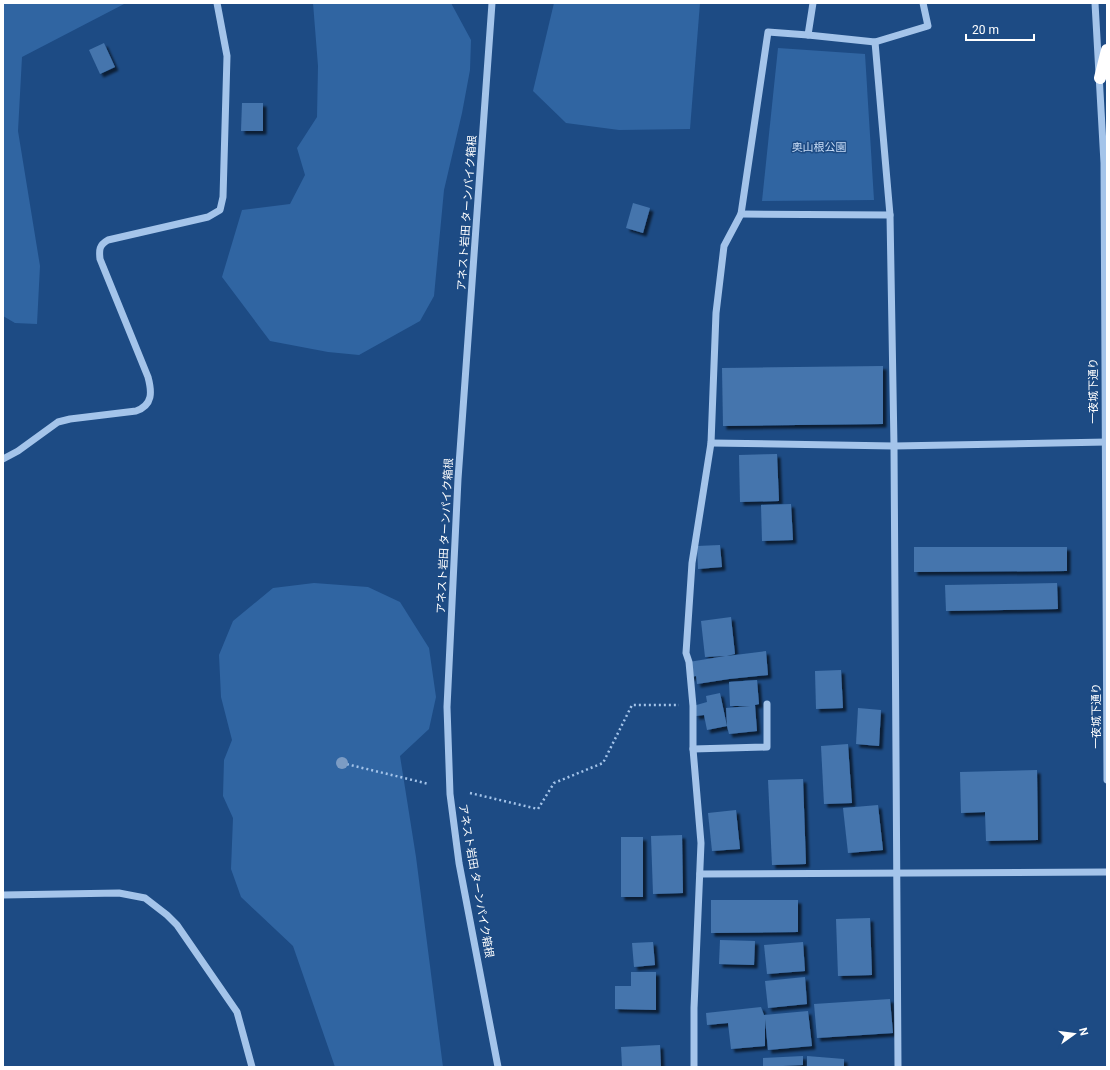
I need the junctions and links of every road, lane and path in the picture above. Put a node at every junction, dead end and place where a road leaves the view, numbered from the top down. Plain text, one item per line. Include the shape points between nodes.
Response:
1 (217, 3) edge
2 (492, 3) edge
3 (814, 3) edge
4 (923, 3) edge
5 (1095, 3) edge
6 (808, 36) junction
7 (876, 42) junction
8 (1107, 50) edge
9 (1100, 78) junction
10 (1107, 155) edge
11 (1104, 162) junction
12 (741, 214) junction
13 (890, 215) junction
14 (1106, 442) edge
15 (711, 443) junction
16 (894, 446) junction
17 (3, 459) edge
18 (767, 704) dead end
19 (693, 706) junction
20 (693, 749) junction
21 (342, 763) dead end
22 (1107, 780) edge
23 (430, 784) dead end
24 (470, 793) dead end
25 (1107, 872) edge
26 (897, 873) junction
27 (700, 874) junction
28 (3, 895) edge
29 (252, 1067) edge
30 (498, 1067) edge
31 (694, 1067) edge
32 (898, 1067) edge

1 - 17 street via 227,56 223,197 220,210 208,218 108,240 101,244 99,251 100,260 151,386 147,405 136,411 58,422
2 - 30 street, アネスト岩田 ターンパイク箱根 via 458,479 447,707 450,794 459,863
3 - 6 street
4 - 7 street via 928,26
5 - 9 street, 一夜城下通り
6 - 7 street
6 - 12 street via 768,32
7 - 13 street
8 - 9 highway
9 - 11 street, 一夜城下通り
10 - 11 street
11 - 14 street, 一夜城下通り
12 - 13 street
12 - 15 street via 724,246 716,313
13 - 16 street
14 - 16 street
14 - 22 street, 一夜城下通り
15 - 16 street
15 - 19 street via 692,563 686,653
16 - 26 street
18 - 20 street via 767,747
19 - 20 street
19 - 24 path via 632,705 603,763 554,783 538,809
20 - 27 street via 701,843
21 - 23 path
25 - 26 street
26 - 27 street
26 - 32 street
27 - 31 street
28 - 29 street via 119,893 145,898 151,902 177,925 237,1012

